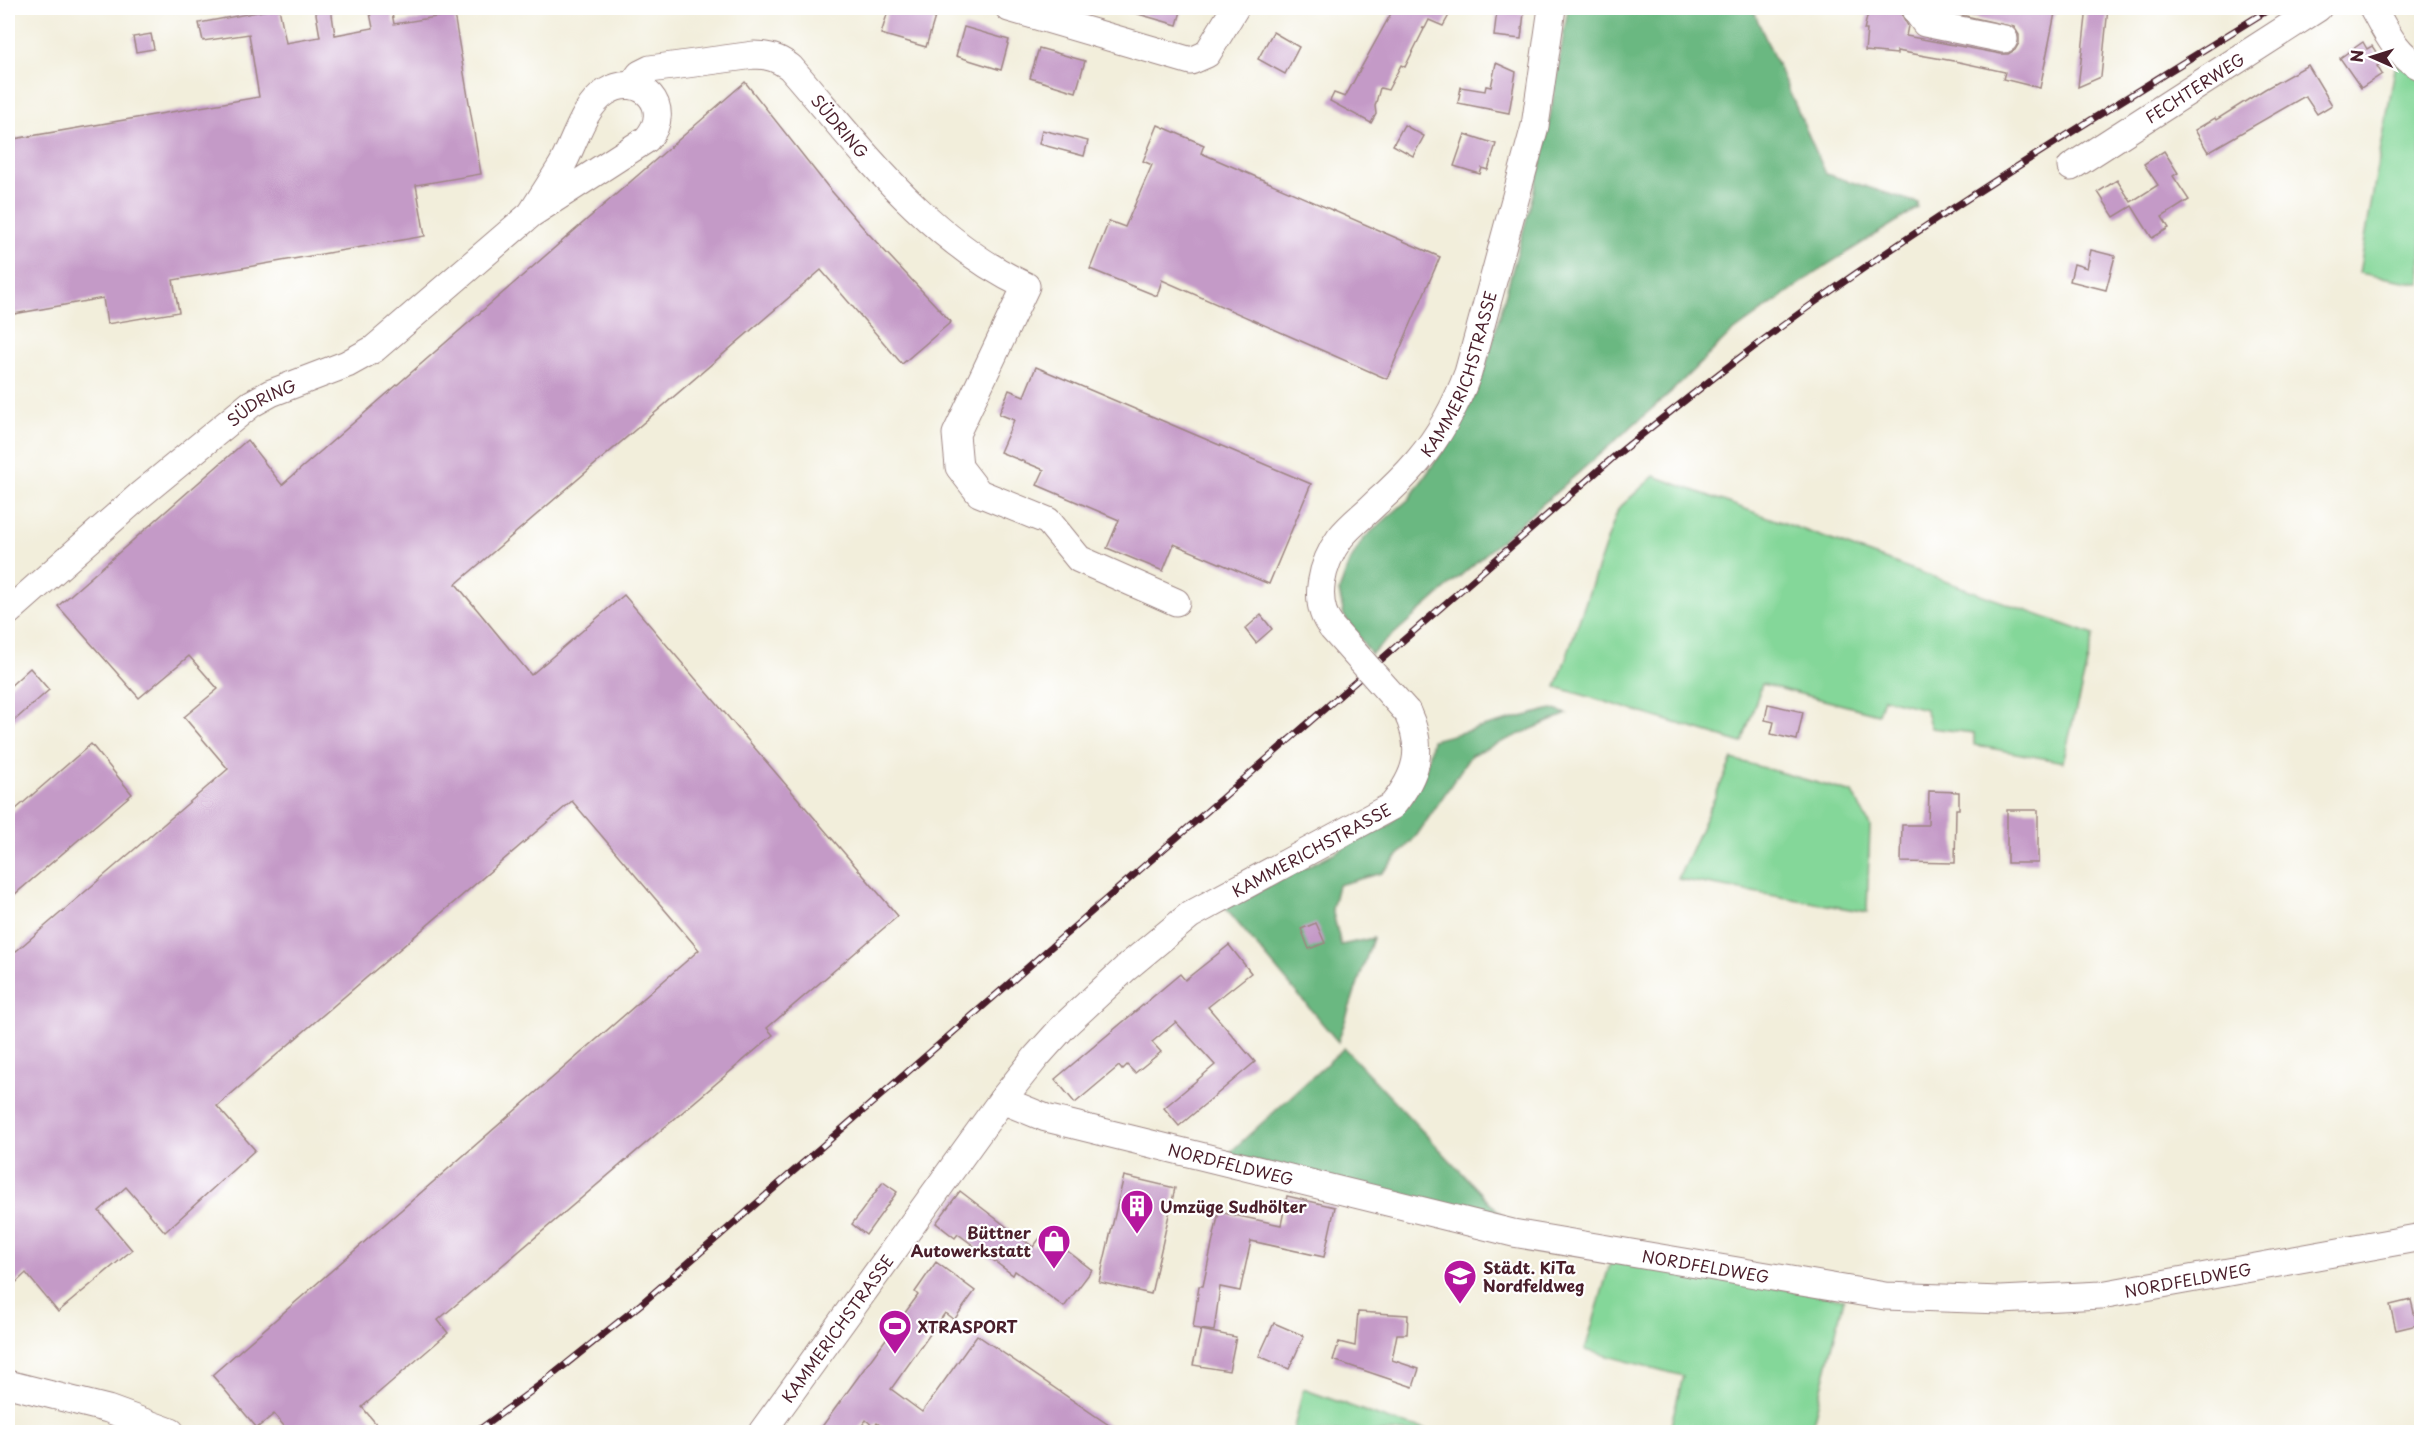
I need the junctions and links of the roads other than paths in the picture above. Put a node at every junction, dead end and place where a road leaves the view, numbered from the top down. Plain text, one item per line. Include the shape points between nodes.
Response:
1 (1009, 8) edge
2 (1235, 8) edge
3 (1552, 8) edge
4 (1918, 8) edge
5 (2318, 8) edge
6 (2373, 8) edge
7 (2004, 39) dead end
8 (2421, 67) edge
9 (632, 86) junction
10 (2071, 166) dead end
11 (531, 214) junction
12 (1176, 602) dead end
13 (8, 612) edge
14 (1002, 1100) junction
15 (2421, 1237) edge
16 (8, 1384) edge
17 (171, 1432) edge
18 (762, 1432) edge

1 - 2 street via 1191,61 1207,54
3 - 14 street, KAMMERICHSTRASSE, bridge via 1535,126 1460,394 1434,441 1403,478 1339,539 1325,567 1320,597 1323,613 1407,712 1416,733 1415,768 1409,781 1392,806 1190,915 1064,1026
4 - 7 street via 1925,23
5 - 10 street, FECHTERWEG
6 - 8 street via 2393,42 2411,63
9 - 11 street, SÜDRING via 619,86 594,103
9 - 11 street, SÜDRING via 645,90 658,108 654,131
9 - 12 street, SÜDRING via 640,74 650,69 754,54 780,59 894,186 948,235 1026,286 956,434 959,467 978,493 1048,521 1079,559
11 - 13 street, SÜDRING via 374,349 347,364 271,393 234,417
14 - 15 street, NORDFELDWEG via 1046,1118 1512,1233 1886,1296 2001,1300 2102,1295
14 - 18 street, KAMMERICHSTRASSE
16 - 17 street via 108,1409

